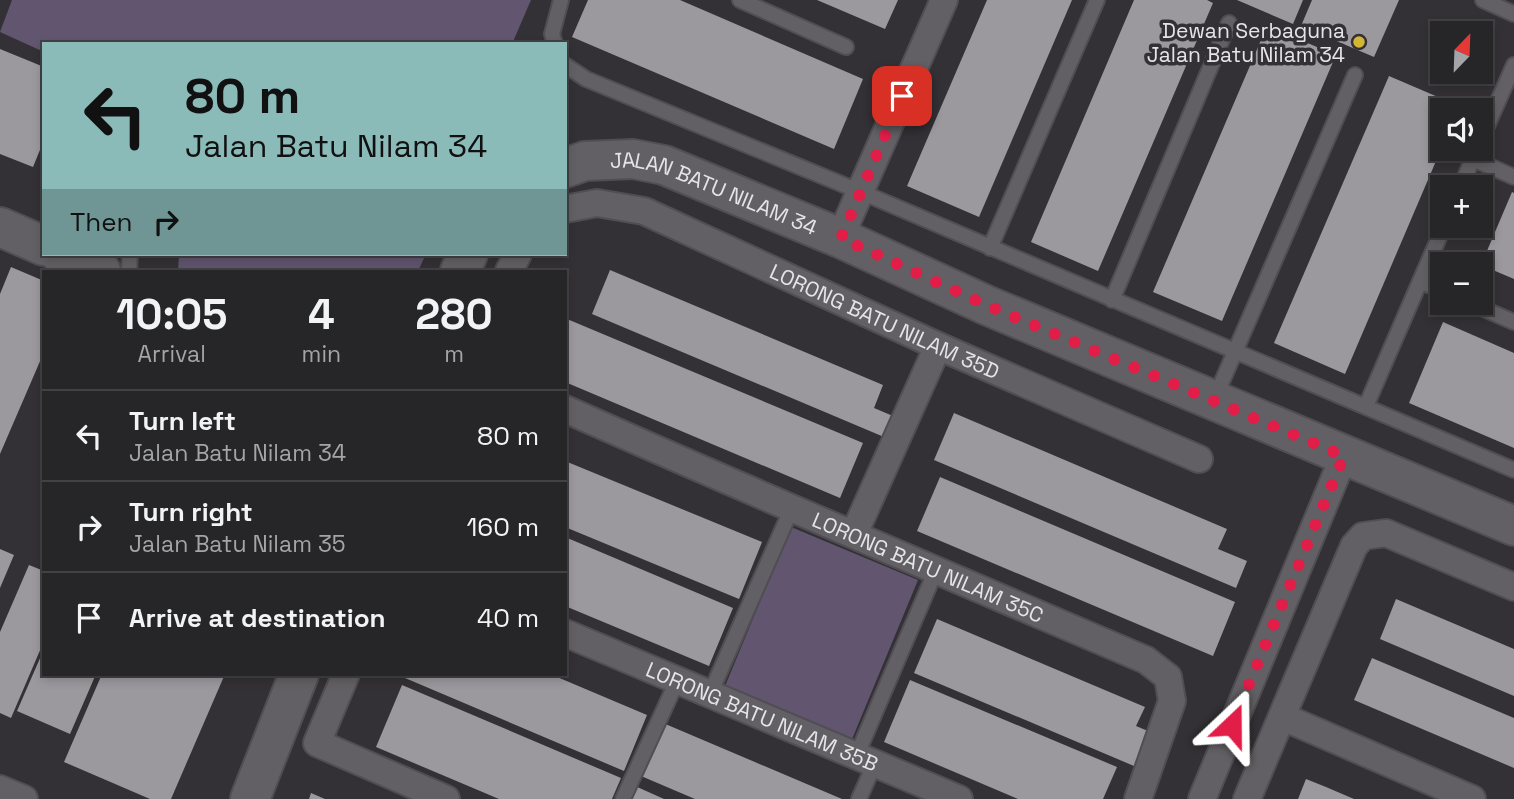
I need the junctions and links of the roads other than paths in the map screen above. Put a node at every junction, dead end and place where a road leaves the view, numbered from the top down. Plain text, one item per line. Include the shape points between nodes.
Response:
1 (561, 0) edge
2 (740, 0) edge
3 (944, 0) edge
4 (1097, 0) edge
5 (1483, 0) edge
6 (1514, 14) edge
7 (1229, 23) dead end
8 (554, 42) edge
9 (846, 47) dead end
10 (1514, 65) edge
11 (567, 66) edge
12 (1355, 75) dead end
13 (1493, 113) edge
14 (1487, 161) edge
15 (567, 167) edge
16 (1514, 177) edge
17 (861, 192) junction
18 (567, 209) edge
19 (0, 227) edge
20 (841, 238) junction
21 (1439, 238) edge
22 (42, 245) edge
23 (990, 248) junction
24 (65, 256) edge
25 (99, 270) edge
26 (1420, 281) junction
27 (1430, 286) edge
28 (1112, 300) junction
29 (1493, 312) edge
30 (1514, 321) edge
31 (938, 346) junction
32 (1235, 351) junction
33 (1213, 401) junction
34 (1366, 406) junction
35 (567, 411) edge
36 (1344, 456) junction
37 (1199, 459) dead end
38 (1514, 470) edge
39 (790, 510) junction
40 (1514, 526) edge
41 (854, 534) junction
42 (936, 570) junction
43 (1514, 587) edge
44 (567, 634) edge
45 (298, 676) edge
46 (345, 676) edge
47 (677, 681) junction
48 (710, 694) junction
49 (1283, 717) junction
50 (865, 761) junction
51 (250, 799) edge
52 (446, 799) edge
53 (623, 799) edge
54 (859, 799) edge
55 (959, 799) edge
56 (1138, 799) edge
57 (1202, 799) edge
58 (1247, 799) edge
59 (1472, 799) edge

1 - 8 lane via 552,34
2 - 9 lane
3 - 17 street
4 - 23 lane
5 - 6 lane
7 - 28 lane
10 - 13 lane
11 - 17 lane via 586,79
12 - 32 lane
14 - 16 lane
15 - 20 street, JALAN BATU NILAM 34 via 585,161 633,159 664,165
17 - 20 street
17 - 23 lane
18 - 31 street, LORONG BATU NILAM 35D via 597,203 644,211
19 - 22 street
20 - 33 street, JALAN BATU NILAM 34
21 - 26 lane
23 - 28 lane
24 - 25 street
26 - 27 lane
26 - 34 lane
28 - 32 lane
29 - 30 lane
31 - 37 street, LORONG BATU NILAM 35D
31 - 41 street
32 - 33 lane
32 - 34 lane
33 - 36 street, JALAN BATU NILAM 34
34 - 38 lane
35 - 39 street, LORONG BATU NILAM 35C
36 - 40 street, JALAN BATU NILAM 34
36 - 57 street
39 - 41 street, LORONG BATU NILAM 35C
39 - 48 lane
41 - 42 street, LORONG BATU NILAM 35C
42 - 50 lane
42 - 56 street, LORONG BATU NILAM 35C via 1146,660 1168,677 1172,701
43 - 49 street via 1386,533 1363,536 1354,546
44 - 47 street, LORONG BATU NILAM 35B
45 - 51 street
46 - 52 street via 317,743
47 - 48 street, LORONG BATU NILAM 35B
47 - 53 lane
48 - 50 street, LORONG BATU NILAM 35B
49 - 58 street
49 - 59 street
50 - 54 lane
50 - 55 street, LORONG BATU NILAM 35B

